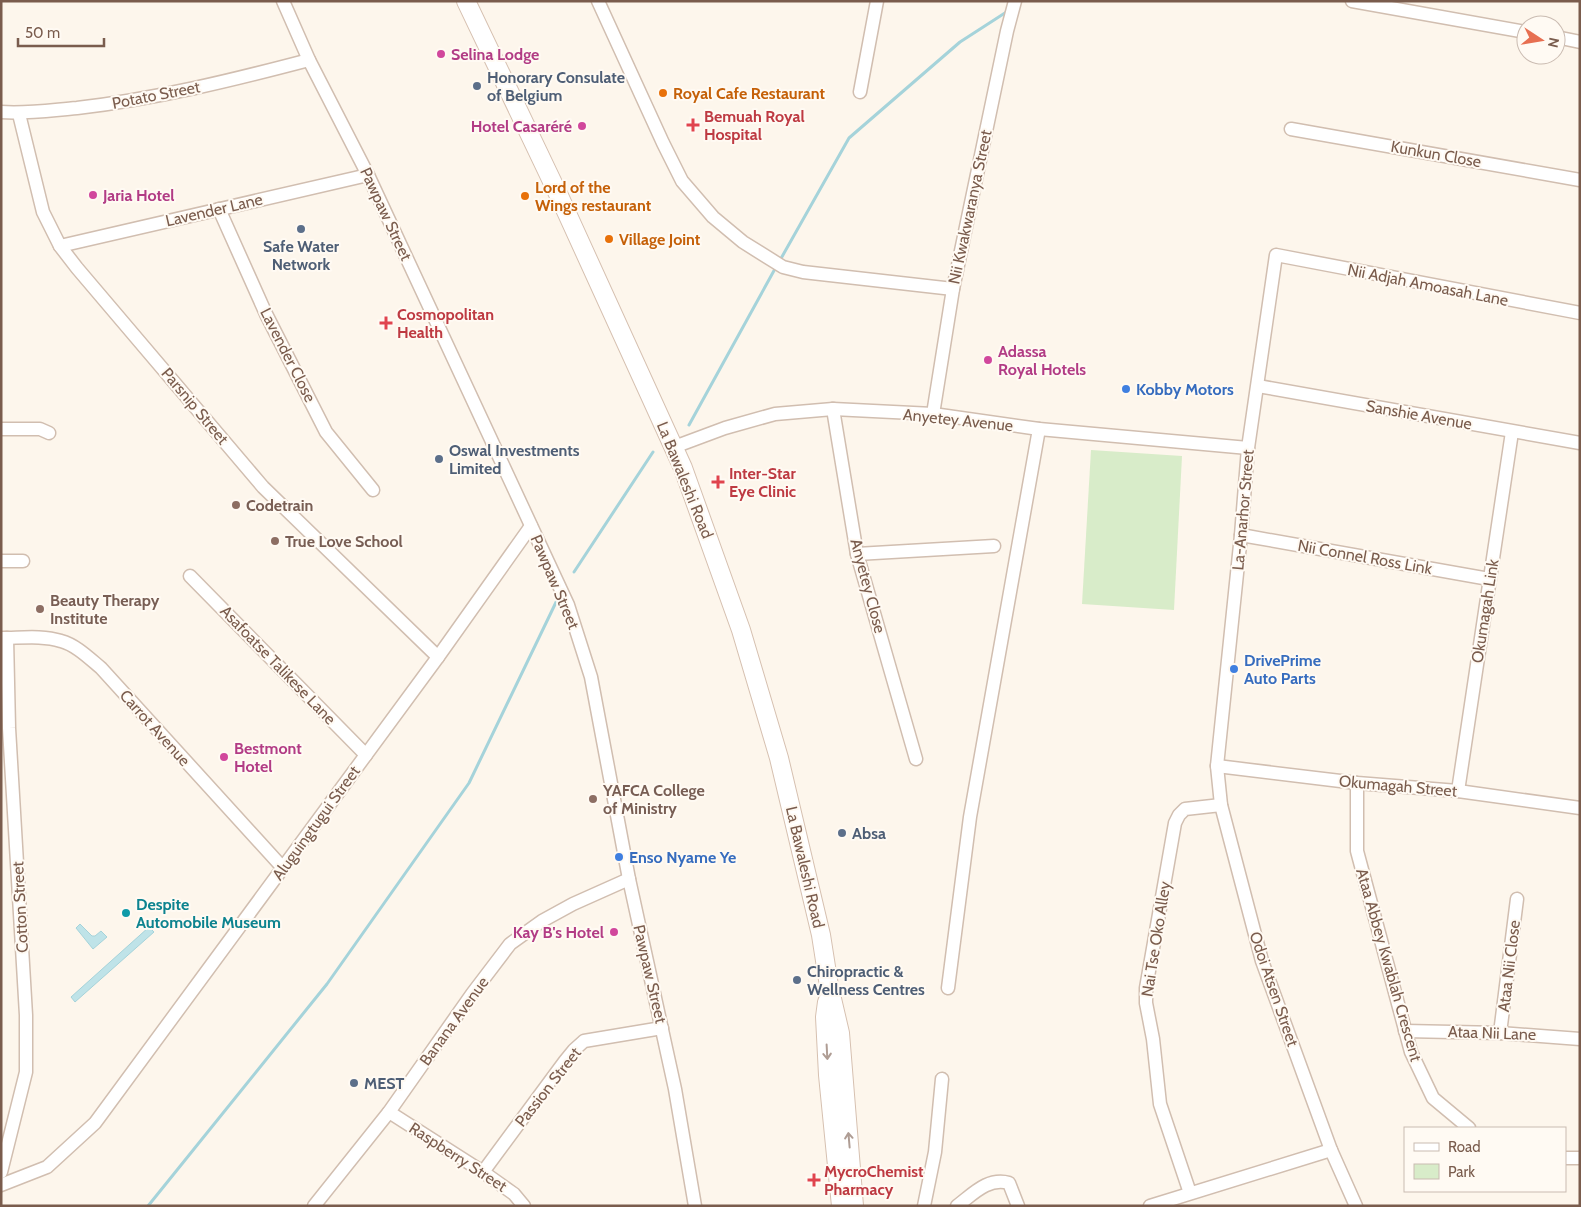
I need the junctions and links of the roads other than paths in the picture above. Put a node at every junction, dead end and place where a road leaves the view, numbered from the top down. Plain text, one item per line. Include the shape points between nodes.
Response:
1 (283, 1) edge
2 (466, 1) edge
3 (598, 1) edge
4 (877, 1) edge
5 (1015, 1) edge
6 (1352, 1) edge
7 (1516, 30) edge
8 (1566, 39) edge
9 (1580, 42) edge
10 (309, 60) junction
11 (860, 92) dead end
12 (1, 112) edge
13 (19, 114) junction
14 (1292, 129) dead end
15 (368, 175) junction
16 (1580, 180) edge
17 (219, 209) junction
18 (60, 246) junction
19 (1276, 255) joint
20 (953, 289) junction
21 (1580, 313) edge
22 (1258, 386) junction
23 (833, 409) junction
24 (933, 414) junction
25 (1, 429) edge
26 (1039, 429) junction
27 (1512, 432) junction
28 (49, 433) dead end
29 (1580, 443) edge
30 (674, 447) junction
31 (1248, 448) junction
32 (373, 490) dead end
33 (532, 526) junction
34 (1241, 535) junction
35 (994, 546) dead end
36 (857, 554) junction
37 (1, 560) edge
38 (23, 561) dead end
39 (190, 576) dead end
40 (1489, 579) junction
41 (4, 638) edge
42 (438, 657) junction
43 (366, 755) junction
44 (916, 760) dead end
45 (1217, 766) junction
46 (1357, 783) junction
47 (1458, 791) junction
48 (1221, 805) junction
49 (1580, 808) edge
50 (283, 868) junction
51 (629, 879) junction
52 (1517, 899) dead end
53 (829, 986) junction
54 (948, 988) dead end
55 (662, 1028) junction
56 (1405, 1031) junction
57 (1500, 1033) junction
58 (1580, 1039) edge
59 (942, 1079) dead end
60 (390, 1112) junction
61 (1468, 1127) edge
62 (1331, 1150) junction
63 (1566, 1158) edge
64 (1580, 1158) edge
65 (1, 1172) edge
66 (483, 1172) junction
67 (1, 1185) edge
68 (1190, 1193) junction
69 (314, 1206) edge
70 (524, 1206) edge
71 (695, 1206) edge
72 (841, 1206) edge
73 (854, 1206) edge
74 (924, 1206) edge
75 (957, 1206) edge
76 (1018, 1206) edge
77 (1150, 1206) edge
78 (1356, 1206) edge

1 - 10 street, Pawpaw Street
2 - 30 main road, La Bawaleshi Road
3 - 20 street via 682,182 712,218 783,267
4 - 11 street
5 - 20 street, Nii Kwakwaranya Street
6 - 7 street
8 - 9 street
10 - 13 street, Potato Street via 119,103
10 - 15 street, Pawpaw Street
12 - 13 street, Potato Street
13 - 18 street, Parsnip Street via 43,212
14 - 16 street, Kunkun Close
15 - 17 street, Lavender Lane
15 - 33 street, Pawpaw Street
17 - 18 street, Lavender Lane
17 - 32 street, Lavender Close via 266,314 326,432
18 - 42 street, Parsnip Street via 264,487
19 - 21 street, Nii Adjah Amoasah Lane
19 - 22 street, La-Anarhor Street
20 - 24 street, Nii Kwakwaranya Street
22 - 27 street, Sanshie Avenue
22 - 31 street, La-Anarhor Street
23 - 24 street, Anyetey Avenue
23 - 30 street, Anyetey Avenue via 775,414
23 - 36 street, Anyetey Close
24 - 26 street, Anyetey Avenue
25 - 28 street via 40,429
26 - 31 street, Anyetey Avenue
26 - 54 street via 970,817
27 - 29 street, Sanshie Avenue
27 - 40 street, Okumagah Link
30 - 53 main road, La Bawaleshi Road via 741,630 776,748 821,935
31 - 34 street, La-Anarhor Street
33 - 42 street, Aluguingtugui Street
33 - 51 street, Pawpaw Street via 568,605 591,677
34 - 40 street, Nii Connel Ross Link
34 - 45 street, La-Anarhor Street
35 - 36 street
36 - 44 street, Anyetey Close
37 - 38 street
39 - 43 street, Asafoatse Talikese Lane
40 - 47 street, Okumagah Link
41 - 50 street, Carrot Avenue via 63,641 101,668
41 - 65 street, Cotton Street via 26,1015 26,1072
42 - 43 street, Aluguingtugui Street
43 - 50 street, Aluguingtugui Street
45 - 46 street, Okumagah Street
45 - 48 street, Odoi Atsen Street
46 - 47 street, Okumagah Street
46 - 56 street, Ataa Abbey Kwablah Crescent via 1357,851
47 - 49 street, Okumagah Street
48 - 62 street, Odoi Atsen Street via 1262,962
48 - 68 street, Nai Tse Oko Alley via 1185,809 1175,823 1146,988 1160,1104
50 - 67 street, Aluguingtugui Street via 95,1123 47,1167
51 - 55 street, Pawpaw Street
51 - 60 street, Banana Avenue via 573,904 510,944
52 - 57 street, Ataa Nii Close
53 -> 72 main road, La Bawaleshi Road via 825,1017 828,1075
73 -> 53 main road, La Bawaleshi Road via 840,1033
55 - 66 street, Passion Street via 584,1041 565,1061
55 - 71 street, Pawpaw Street
56 - 57 street, Ataa Nii Lane
56 - 61 street, Ataa Abbey Kwablah Crescent via 1411,1052 1433,1098
57 - 58 street, Ataa Nii Lane
59 - 74 street via 935,1152
60 - 66 street, Raspberry Street
60 - 69 street, Banana Avenue
62 - 68 street
62 - 78 street, Odoi Atsen Street
63 - 64 street
66 - 70 street, Raspberry Street via 514,1194
68 - 77 street
75 - 76 street via 990,1182 1000,1181 1009,1183

